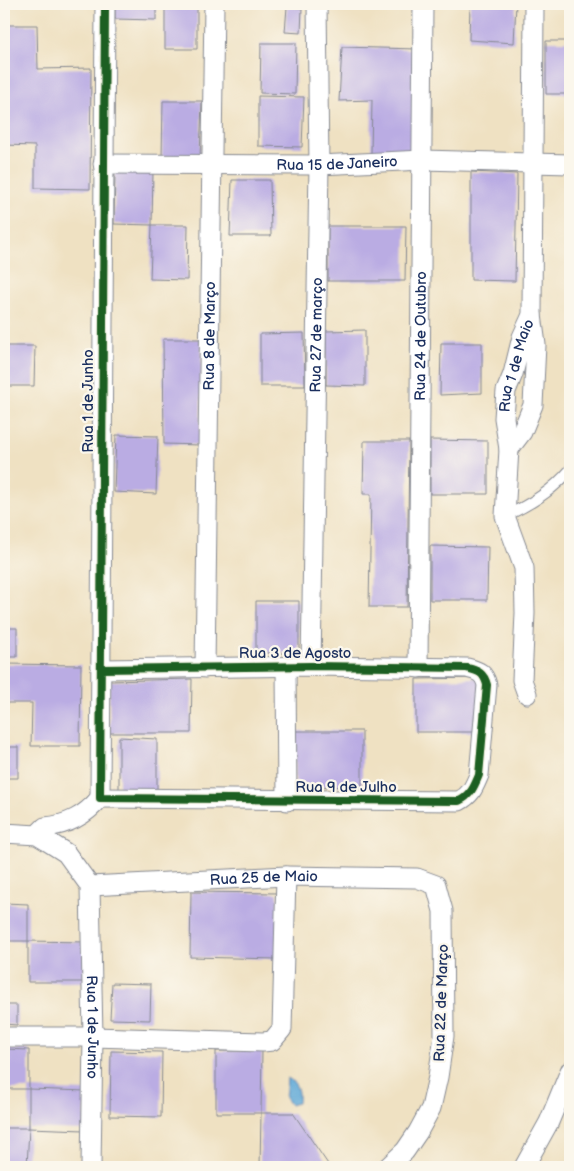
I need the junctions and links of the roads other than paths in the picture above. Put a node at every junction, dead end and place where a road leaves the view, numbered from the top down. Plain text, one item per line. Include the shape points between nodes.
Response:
1 (104, 4) edge
2 (214, 4) edge
3 (316, 4) edge
4 (423, 4) edge
5 (534, 4) edge
6 (423, 160) junction
7 (532, 162) junction
8 (103, 164) junction
9 (213, 164) junction
10 (570, 164) edge
11 (319, 165) junction
12 (532, 315) junction
13 (509, 449) junction
14 (570, 470) edge
15 (505, 516) junction
16 (286, 666) junction
17 (311, 666) junction
18 (205, 668) junction
19 (418, 668) junction
20 (102, 669) junction
21 (485, 677) joint
22 (527, 694) dead end
23 (100, 798) junction
24 (287, 800) junction
25 (4, 833) edge
26 (37, 835) junction
27 (286, 876) junction
28 (436, 885) joint
29 (90, 886) junction
30 (4, 1037) edge
31 (93, 1037) junction
32 (570, 1071) edge
33 (91, 1167) edge
34 (388, 1167) edge
35 (524, 1167) edge

1 - 8 street, Rua 1 de Junho
2 - 9 street, Rua 8 de Março
3 - 11 street, Rua 27 de março
4 - 6 street, Rua 24 de Outubro
5 - 7 street, Rua 1 de Maio
6 - 7 street, Rua 15 de Janeiro
6 - 11 street, Rua 15 de Janeiro
6 - 19 street, Rua 24 de Outubro
7 - 10 street, Rua 15 de Janeiro
7 - 12 street, Rua 1 de Maio
8 - 9 street, Rua 15 de Janeiro
8 - 20 street, Rua 1 de Junho
9 - 11 street, Rua 15 de Janeiro
9 - 18 street, Rua 8 de Março
11 - 17 street, Rua 27 de março
12 - 13 street, Rua 1 de Maio via 506,391 504,418
12 - 13 street via 536,346 533,405 522,432
13 - 15 street, Rua 1 de Maio
14 - 15 lane via 542,495
15 - 22 street, Rua 1 de Maio via 524,568 522,680
16 - 17 street, Rua 3 de Agosto
16 - 18 street, Rua 3 de Agosto
16 - 24 street
17 - 19 street, Rua 3 de Agosto
18 - 20 street, Rua 3 de Agosto
19 - 21 street, Rua 3 de Agosto via 467,668 480,671
20 - 23 street, Rua 1 de Junho
21 - 24 street, Rua 9 de Julho via 487,694 479,775 468,796 459,801
23 - 24 street, Rua 9 de Julho
23 - 26 street via 76,820 45,827
25 - 26 street
26 - 29 street via 66,853
27 - 28 street, Rua 25 de Maio via 416,878
27 - 29 street, Rua 25 de Maio
27 - 31 street via 282,1029 272,1041
28 - 34 street, Rua 22 de Março via 443,911 444,1036 438,1077 431,1108 418,1132
29 - 31 street, Rua 1 de Junho
30 - 31 street
31 - 33 street, Rua 1 de Junho
32 - 35 street via 549,1122

